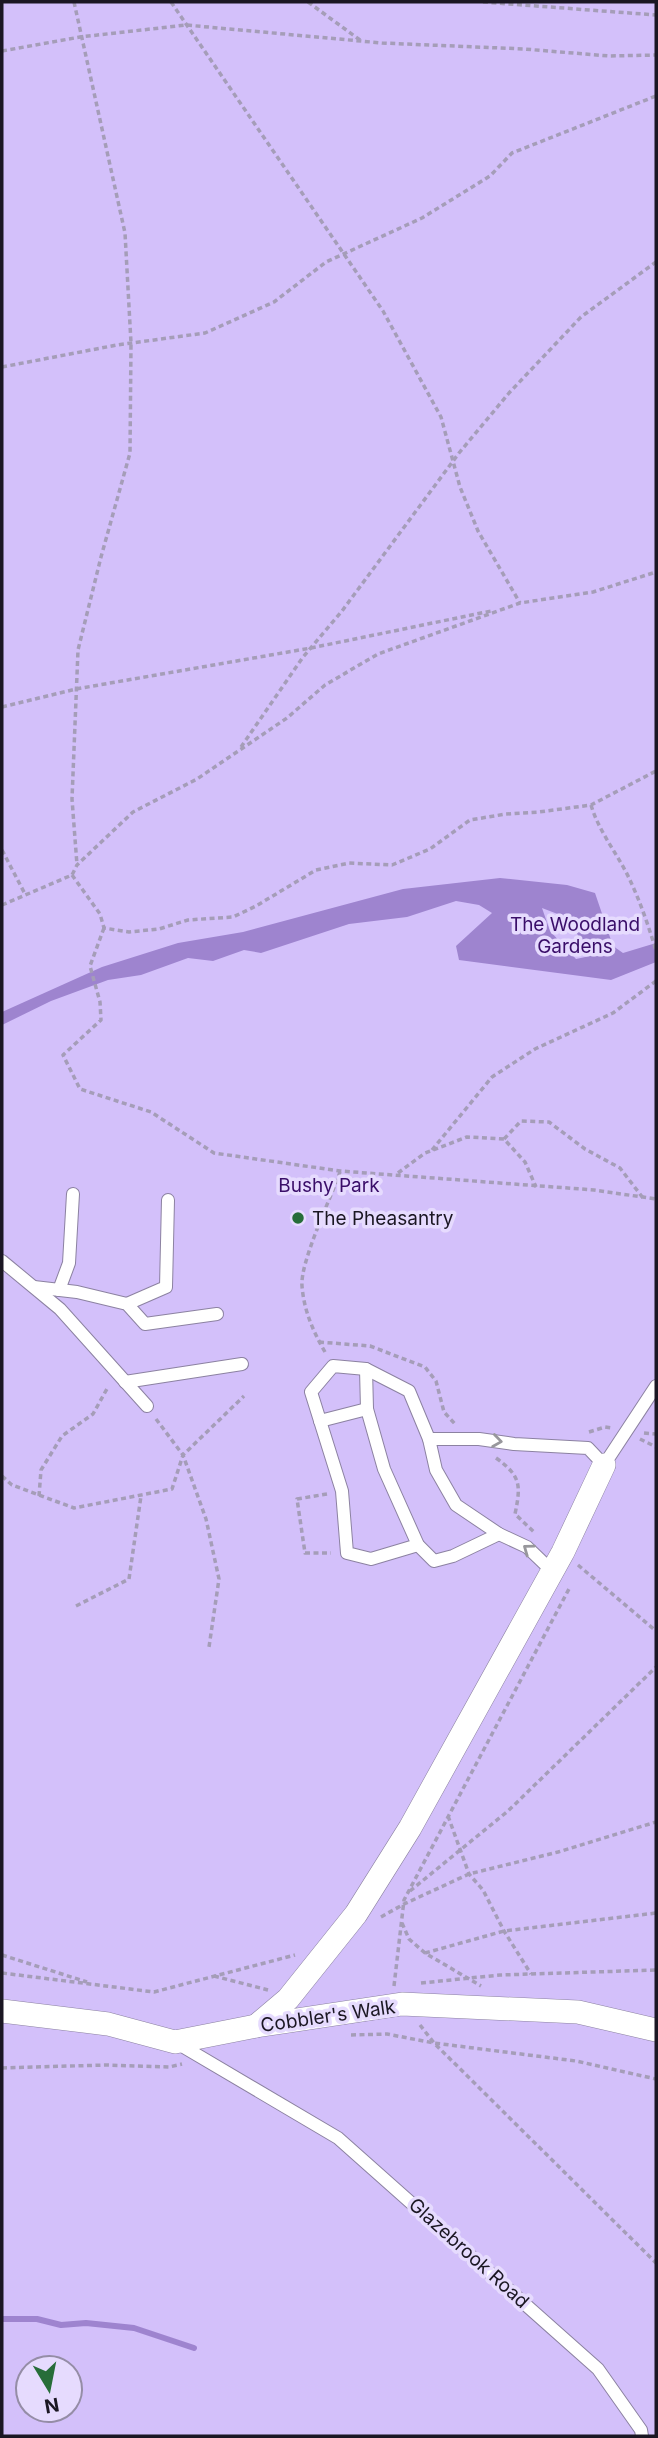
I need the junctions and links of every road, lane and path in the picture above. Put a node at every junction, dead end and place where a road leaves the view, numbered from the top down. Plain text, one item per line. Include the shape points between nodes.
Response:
1 (74, 2) edge
2 (171, 2) edge
3 (308, 2) edge
4 (482, 2) edge
5 (656, 15) edge
6 (186, 25) junction
7 (80, 37) junction
8 (361, 41) junction
9 (2, 51) edge
10 (656, 55) edge
11 (656, 96) edge
12 (342, 254) junction
13 (656, 262) edge
14 (131, 343) junction
15 (2, 367) edge
16 (453, 462) junction
17 (656, 572) edge
18 (520, 603) junction
19 (503, 608) junction
20 (312, 648) junction
21 (76, 689) junction
22 (2, 707) edge
23 (239, 751) junction
24 (656, 771) edge
25 (591, 805) junction
26 (2, 850) edge
27 (77, 865) junction
28 (72, 875) junction
29 (25, 894) junction
30 (2, 905) edge
31 (104, 928) junction
32 (656, 951) edge
33 (656, 981) edge
34 (504, 1139) junction
35 (432, 1150) junction
36 (340, 1171) junction
37 (396, 1174) junction
38 (536, 1187) junction
39 (73, 1194) dead end
40 (643, 1198) junction
41 (656, 1199) edge
42 (168, 1200) dead end
43 (2, 1261) edge
44 (33, 1287) junction
45 (59, 1290) junction
46 (127, 1304) junction
47 (217, 1314) dead end
48 (242, 1364) dead end
49 (333, 1367) junction
50 (113, 1368) junction
51 (366, 1369) junction
52 (125, 1382) junction
53 (656, 1386) edge
54 (244, 1396) dead end
55 (147, 1406) joint
56 (367, 1409) junction
57 (320, 1421) junction
58 (429, 1439) junction
59 (183, 1455) junction
60 (604, 1465) junction
61 (2, 1476) edge
62 (342, 1492) junction
63 (39, 1496) junction
64 (141, 1496) junction
65 (499, 1534) junction
66 (418, 1545) junction
67 (347, 1553) junction
68 (557, 1562) junction
69 (574, 1579) dead end
70 (76, 1606) dead end
71 (656, 1631) edge
72 (209, 1647) dead end
73 (656, 1667) edge
74 (448, 1815) junction
75 (656, 1822) edge
76 (459, 1851) junction
77 (469, 1874) junction
78 (408, 1892) junction
79 (404, 1904) junction
80 (656, 1913) edge
81 (380, 1917) dead end
82 (402, 1921) junction
83 (504, 1931) junction
84 (331, 1946) junction
85 (425, 1953) junction
86 (2, 1955) edge
87 (656, 1970) edge
88 (2, 1973) edge
89 (531, 1974) junction
90 (212, 1976) junction
91 (467, 1978) junction
92 (96, 1985) junction
93 (288, 1999) junction
94 (397, 2005) junction
95 (515, 2009) junction
96 (2, 2011) edge
97 (256, 2026) junction
98 (656, 2030) edge
99 (175, 2042) junction
100 (435, 2043) junction
101 (656, 2079) edge
102 (656, 2263) edge
103 (642, 2436) edge

1 - 7 path
2 - 6 path
3 - 8 path
4 - 5 path
6 - 7 path
6 - 8 path
6 - 12 path
7 - 9 path
7 - 14 path via 125,233
8 - 10 path
11 - 12 path via 512,153 490,176 422,218
12 - 14 path via 274,302 205,333
12 - 16 path via 383,311 421,379 441,418
13 - 16 path via 581,317 509,393
14 - 15 path
14 - 21 path via 130,453 78,650
16 - 18 path via 478,531
16 - 20 path
17 - 18 path via 593,592
18 - 19 path
19 - 20 path
19 - 23 path via 378,654 325,685
20 - 21 path
20 - 23 path
21 - 22 path
21 - 27 path via 72,799
23 - 27 path via 133,812
24 - 25 path
25 - 31 path via 470,820 430,849 391,866 349,863 316,870 233,917 129,932
25 - 32 path via 596,823 631,881
26 - 29 path
27 - 28 path
28 - 29 path
28 - 31 path via 100,914
29 - 30 path
31 - 36 path via 90,966 101,1020 63,1055 80,1089 151,1111 214,1153
33 - 35 path via 613,1013 535,1049 492,1077
34 - 35 path via 467,1138
34 - 38 path via 525,1162
34 - 40 path via 521,1121 549,1122 620,1168
35 - 37 path
36 - 37 path
36 - 49 path via 301,1283 309,1324
37 - 38 path
38 - 40 path
39 - 45 lane via 69,1263
40 - 41 path
42 - 46 lane via 166,1287
43 - 44 lane
44 - 45 lane
44 - 50 lane via 60,1309
45 - 46 lane
46 - 47 lane via 145,1324
48 - 52 lane
49 - 51 lane
49 - 57 lane via 311,1392
50 - 52 lane
50 - 63 path via 107,1391 93,1414 62,1436 41,1470
51 - 56 lane
51 - 58 lane via 410,1391
52 - 55 lane
53 - 60 lane
54 - 59 path
55 - 59 path
56 - 57 lane
56 - 66 lane via 384,1469
57 - 62 lane
58 -> 60 lane via 589,1448
58 - 65 lane via 436,1469 456,1505
59 - 64 path via 172,1489
59 - 72 path via 206,1518 219,1579
60 - 68 street
61 - 63 path
62 - 67 lane
62 - 67 path via 297,1499 305,1553
63 - 64 path via 74,1508
64 - 70 path via 129,1579
65 - 66 lane via 434,1561
68 -> 65 lane
66 - 67 lane via 372,1559
68 - 71 path
68 - 84 street via 410,1828
69 - 74 path
73 - 76 path via 508,1811
74 - 76 path
74 - 78 path
75 - 77 path
76 - 77 path
76 - 78 path
77 - 79 path
77 - 83 path via 483,1890
78 - 79 path
79 - 81 path
79 - 82 path
80 - 83 path
82 - 85 path via 409,1939
82 - 94 path
83 - 85 path
83 - 89 path
84 - 90 path
84 - 93 street
85 - 91 path
86 - 92 path
87 - 89 path
88 - 92 path
89 - 91 path
90 - 92 path via 154,1992
90 - 93 path
91 - 94 path via 422,1982
91 - 95 path
93 - 97 street
94 - 95 street, Cobbler's Walk
94 - 97 street, Cobbler's Walk
94 - 100 path
95 - 98 street, Cobbler's Walk via 578,2012
96 - 99 street, Cobbler's Walk via 108,2024
97 - 99 street, Cobbler's Walk
99 - 103 lane, Glazebrook Road via 338,2138 598,2369
100 - 101 path via 576,2061
100 - 102 path

